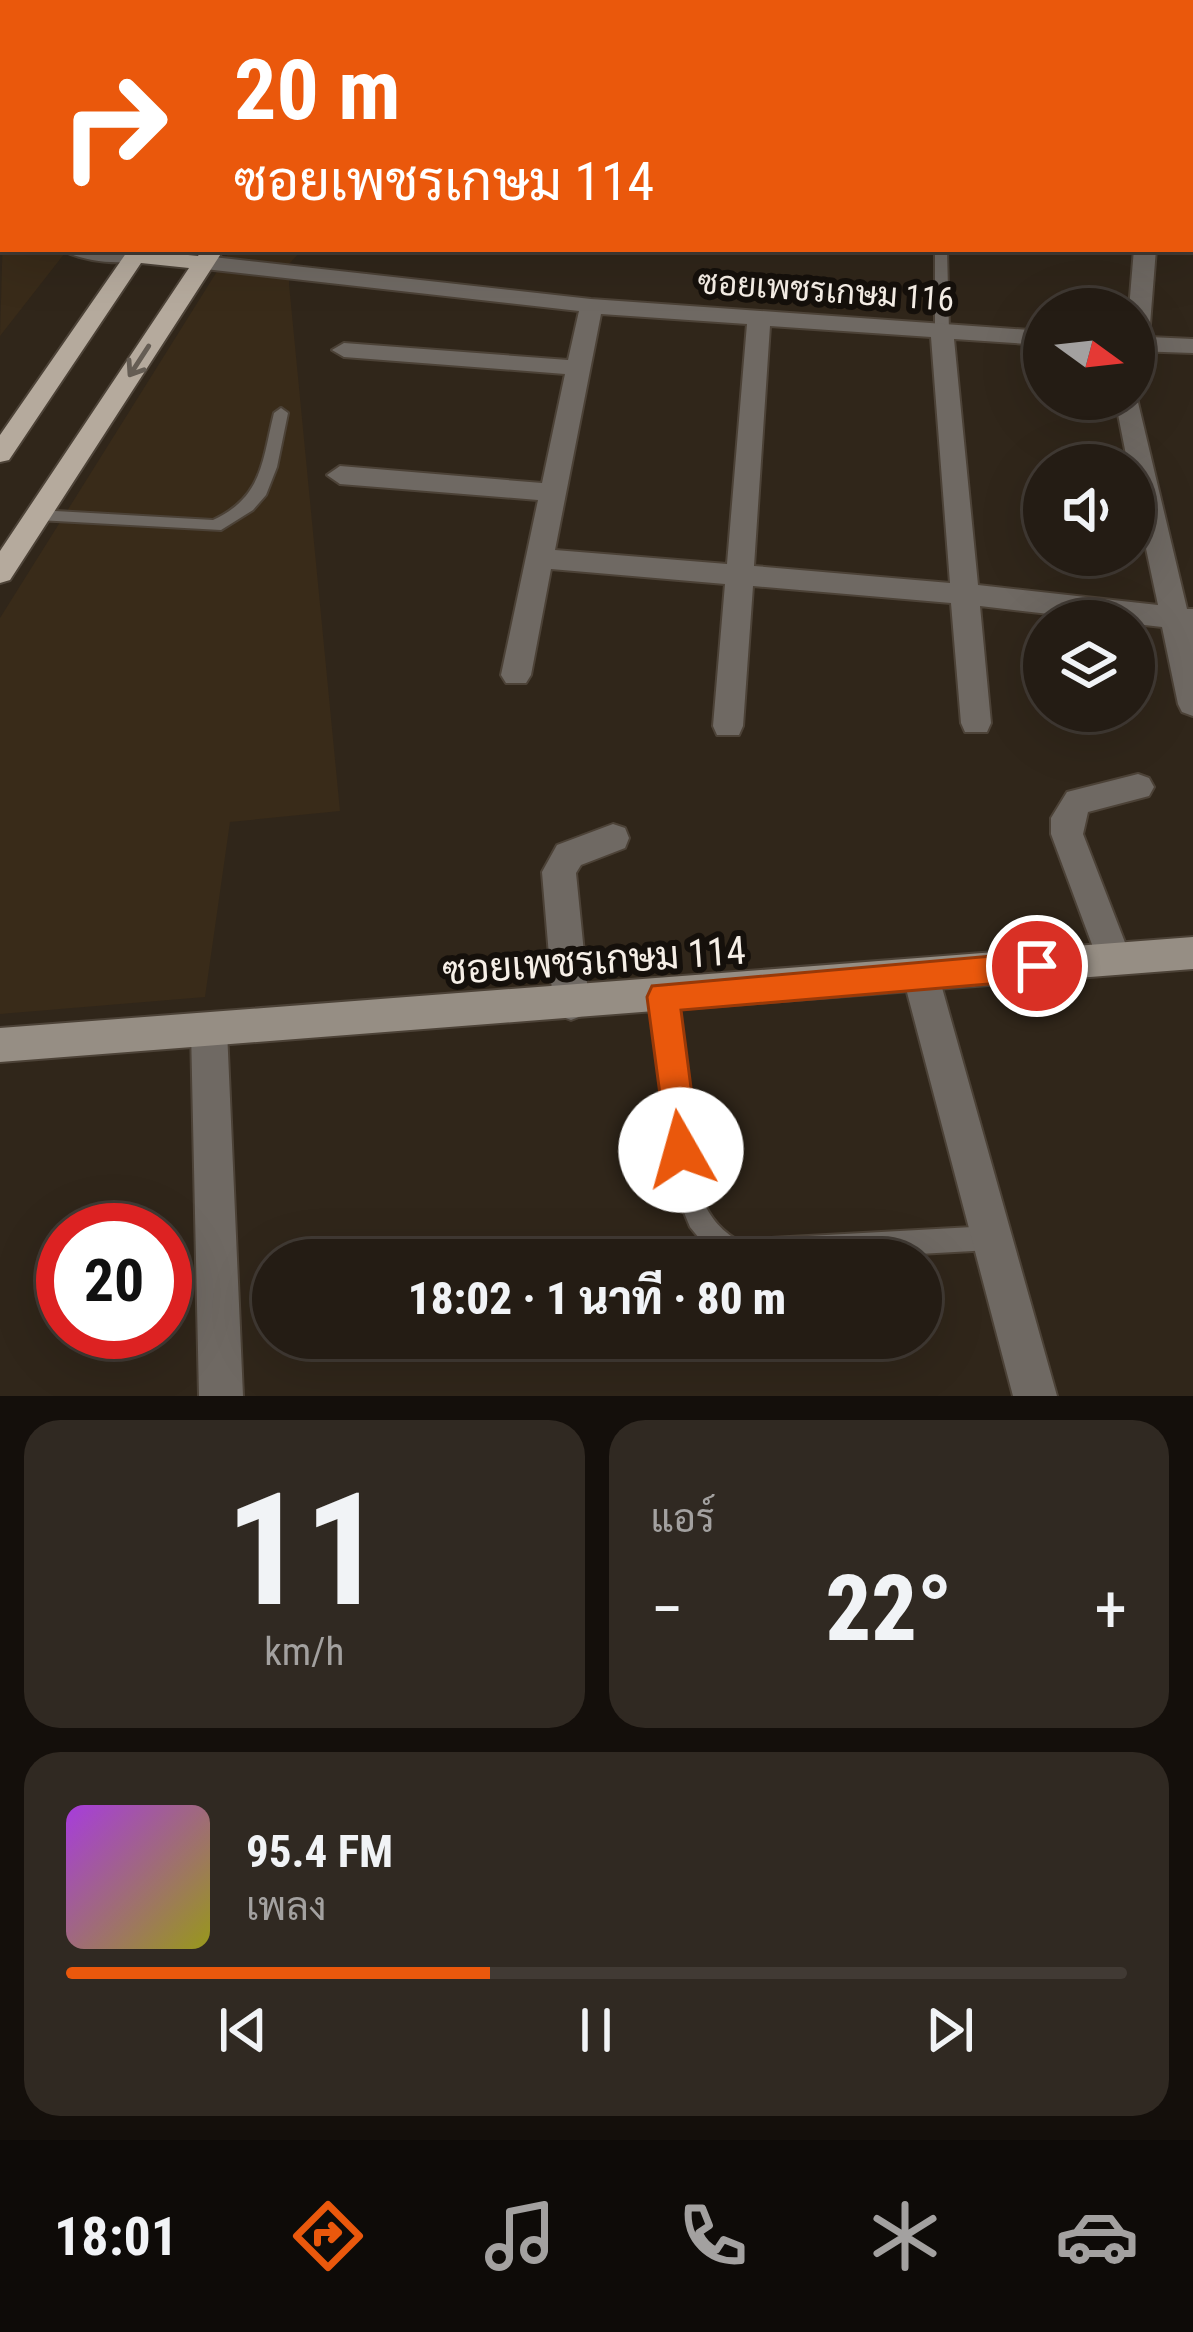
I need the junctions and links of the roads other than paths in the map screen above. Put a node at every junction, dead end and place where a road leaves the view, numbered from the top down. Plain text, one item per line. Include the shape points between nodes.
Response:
1 (137, 252) edge
2 (335, 252) edge
3 (941, 252) edge
4 (1145, 252) edge
5 (208, 256) edge
6 (316, 276) junction
7 (1141, 288) edge
8 (591, 306) junction
9 (759, 318) junction
10 (942, 331) junction
11 (1023, 337) edge
12 (1155, 345) edge
13 (1193, 346) edge
14 (344, 350) dead end
15 (579, 368) junction
16 (280, 412) dead end
17 (1132, 420) edge
18 (0, 454) edge
19 (340, 475) dead end
20 (555, 493) junction
21 (38, 515) junction
22 (540, 558) junction
23 (0, 573) edge
24 (740, 573) junction
25 (964, 594) junction
26 (1184, 620) edge
27 (516, 674) dead end
28 (1193, 704) edge
29 (976, 723) dead end
30 (728, 726) dead end
31 (1138, 787) dead end
32 (613, 838) dead end
33 (1193, 953) edge
34 (1114, 958) junction
35 (921, 977) junction
36 (663, 997) junction
37 (571, 1004) junction
38 (208, 1030) junction
39 (0, 1046) edge
40 (991, 1238) junction
41 (220, 1396) edge
42 (1035, 1396) edge

1 - 5 main road
1 - 18 main road
2 - 6 street
3 - 10 lane
4 - 7 street
5 - 6 street, ซอยเพชรเกษม 116
5 -> 21 main road
6 - 8 street, ซอยเพชรเกษม 116
8 - 9 street, ซอยเพชรเกษม 116
8 - 15 street
9 - 10 street, ซอยเพชรเกษม 116
9 - 24 street
10 - 11 street, ซอยเพชรเกษม 116
10 - 25 street
12 - 13 street
14 - 15 street
15 - 20 street
16 - 21 lane via 259,499 232,520 214,526
17 - 26 street
19 - 20 street
20 - 22 street
21 - 23 main road
22 - 24 street
22 - 27 street
24 - 25 street
24 - 30 street
25 - 26 street
25 - 29 street
26 - 28 street
31 - 34 street via 1078,801 1067,818
32 - 37 street via 569,855 559,872
33 - 34 street, ซอยเพชรเกษม 114
34 - 35 street, ซอยเพชรเกษม 114
35 - 36 street, ซอยเพชรเกษม 114
35 - 40 street
36 - 37 street, ซอยเพชรเกษม 114
36 - 40 lane via 686,1188 710,1240 735,1252
37 - 38 street, ซอยเพชรเกษม 114
38 - 39 street, ซอยเพชรเกษม 114
38 - 41 street
40 - 42 street

